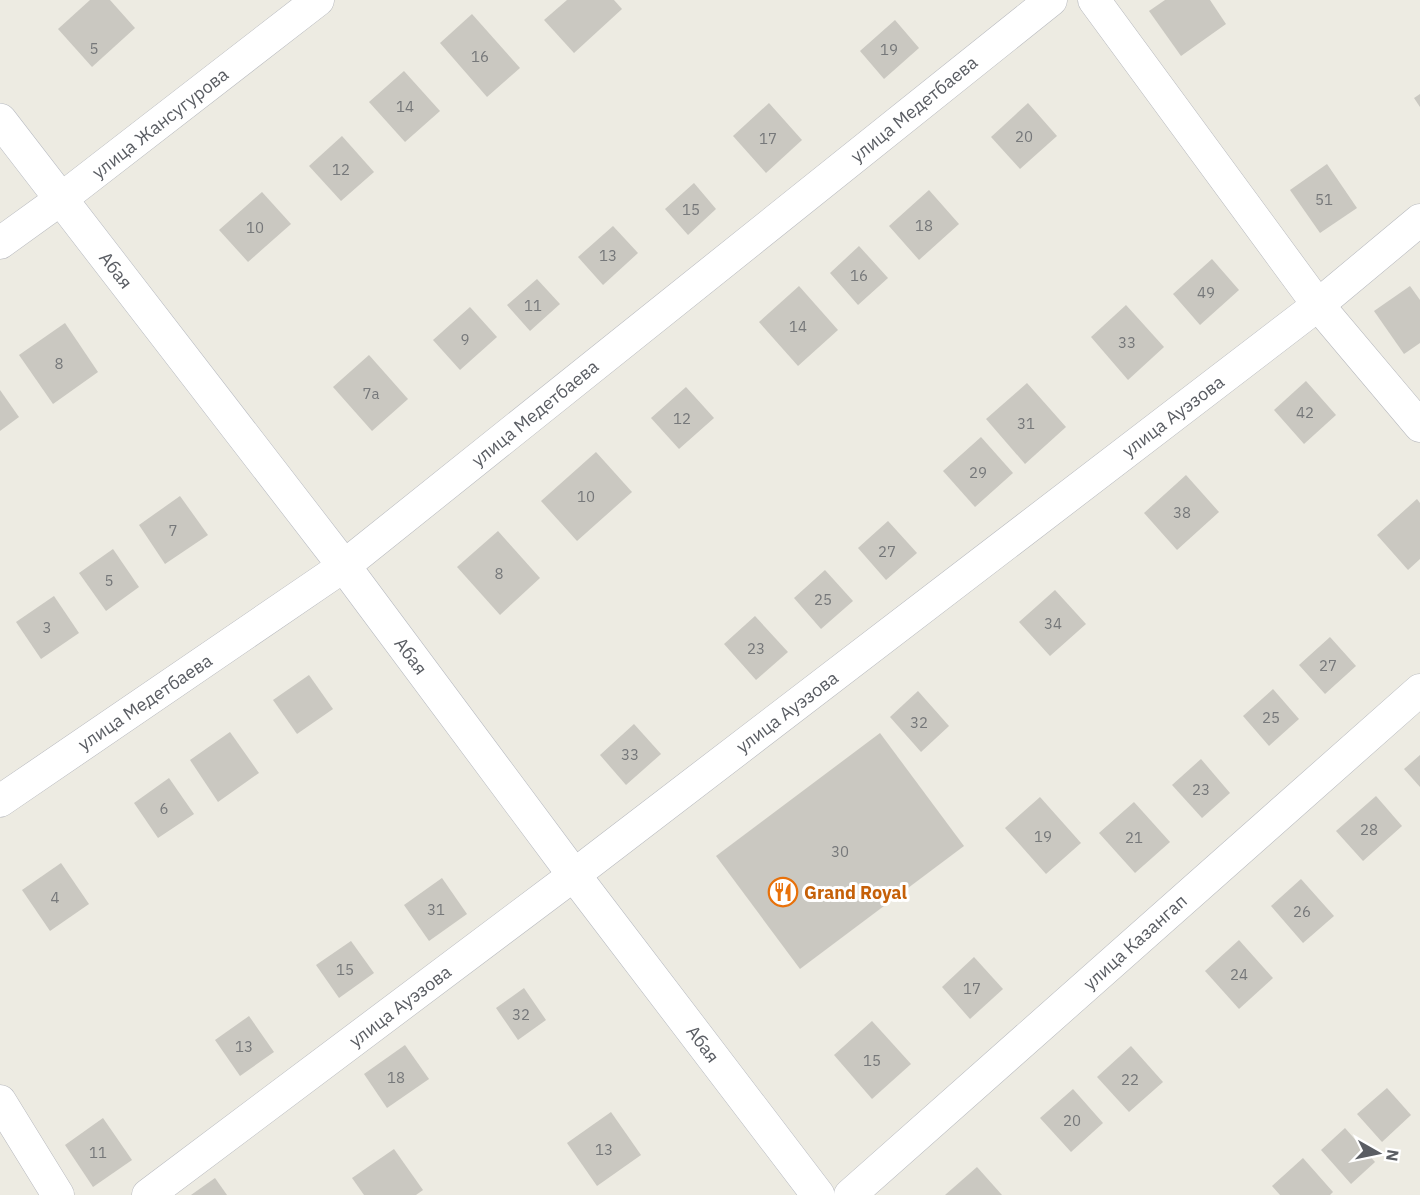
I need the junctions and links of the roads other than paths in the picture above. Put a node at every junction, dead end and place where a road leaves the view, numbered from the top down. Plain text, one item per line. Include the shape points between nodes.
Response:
1 (318, 0) edge
2 (1051, 0) edge
3 (1094, 0) edge
4 (0, 120) edge
5 (61, 199) junction
6 (1420, 220) edge
7 (0, 243) edge
8 (1318, 305) junction
9 (1420, 426) edge
10 (344, 566) junction
11 (1420, 690) edge
12 (0, 801) edge
13 (574, 875) junction
14 (0, 1101) edge
15 (58, 1195) edge
16 (148, 1195) edge
17 (818, 1195) edge
18 (850, 1195) edge

1 - 5 street, улица Жансугурова
2 - 10 street, улица Медетбаева
3 - 8 street
4 - 5 street, Абая
5 - 7 street, улица Жансугурова
5 - 10 street, Абая
6 - 8 street, улица Ауэзова
8 - 9 street
8 - 13 street, улица Ауэзова
10 - 12 street, улица Медетбаева
10 - 13 street, Абая
11 - 18 street, улица Казангап
13 - 16 street, улица Ауэзова
13 - 17 street, Абая
14 - 15 street

